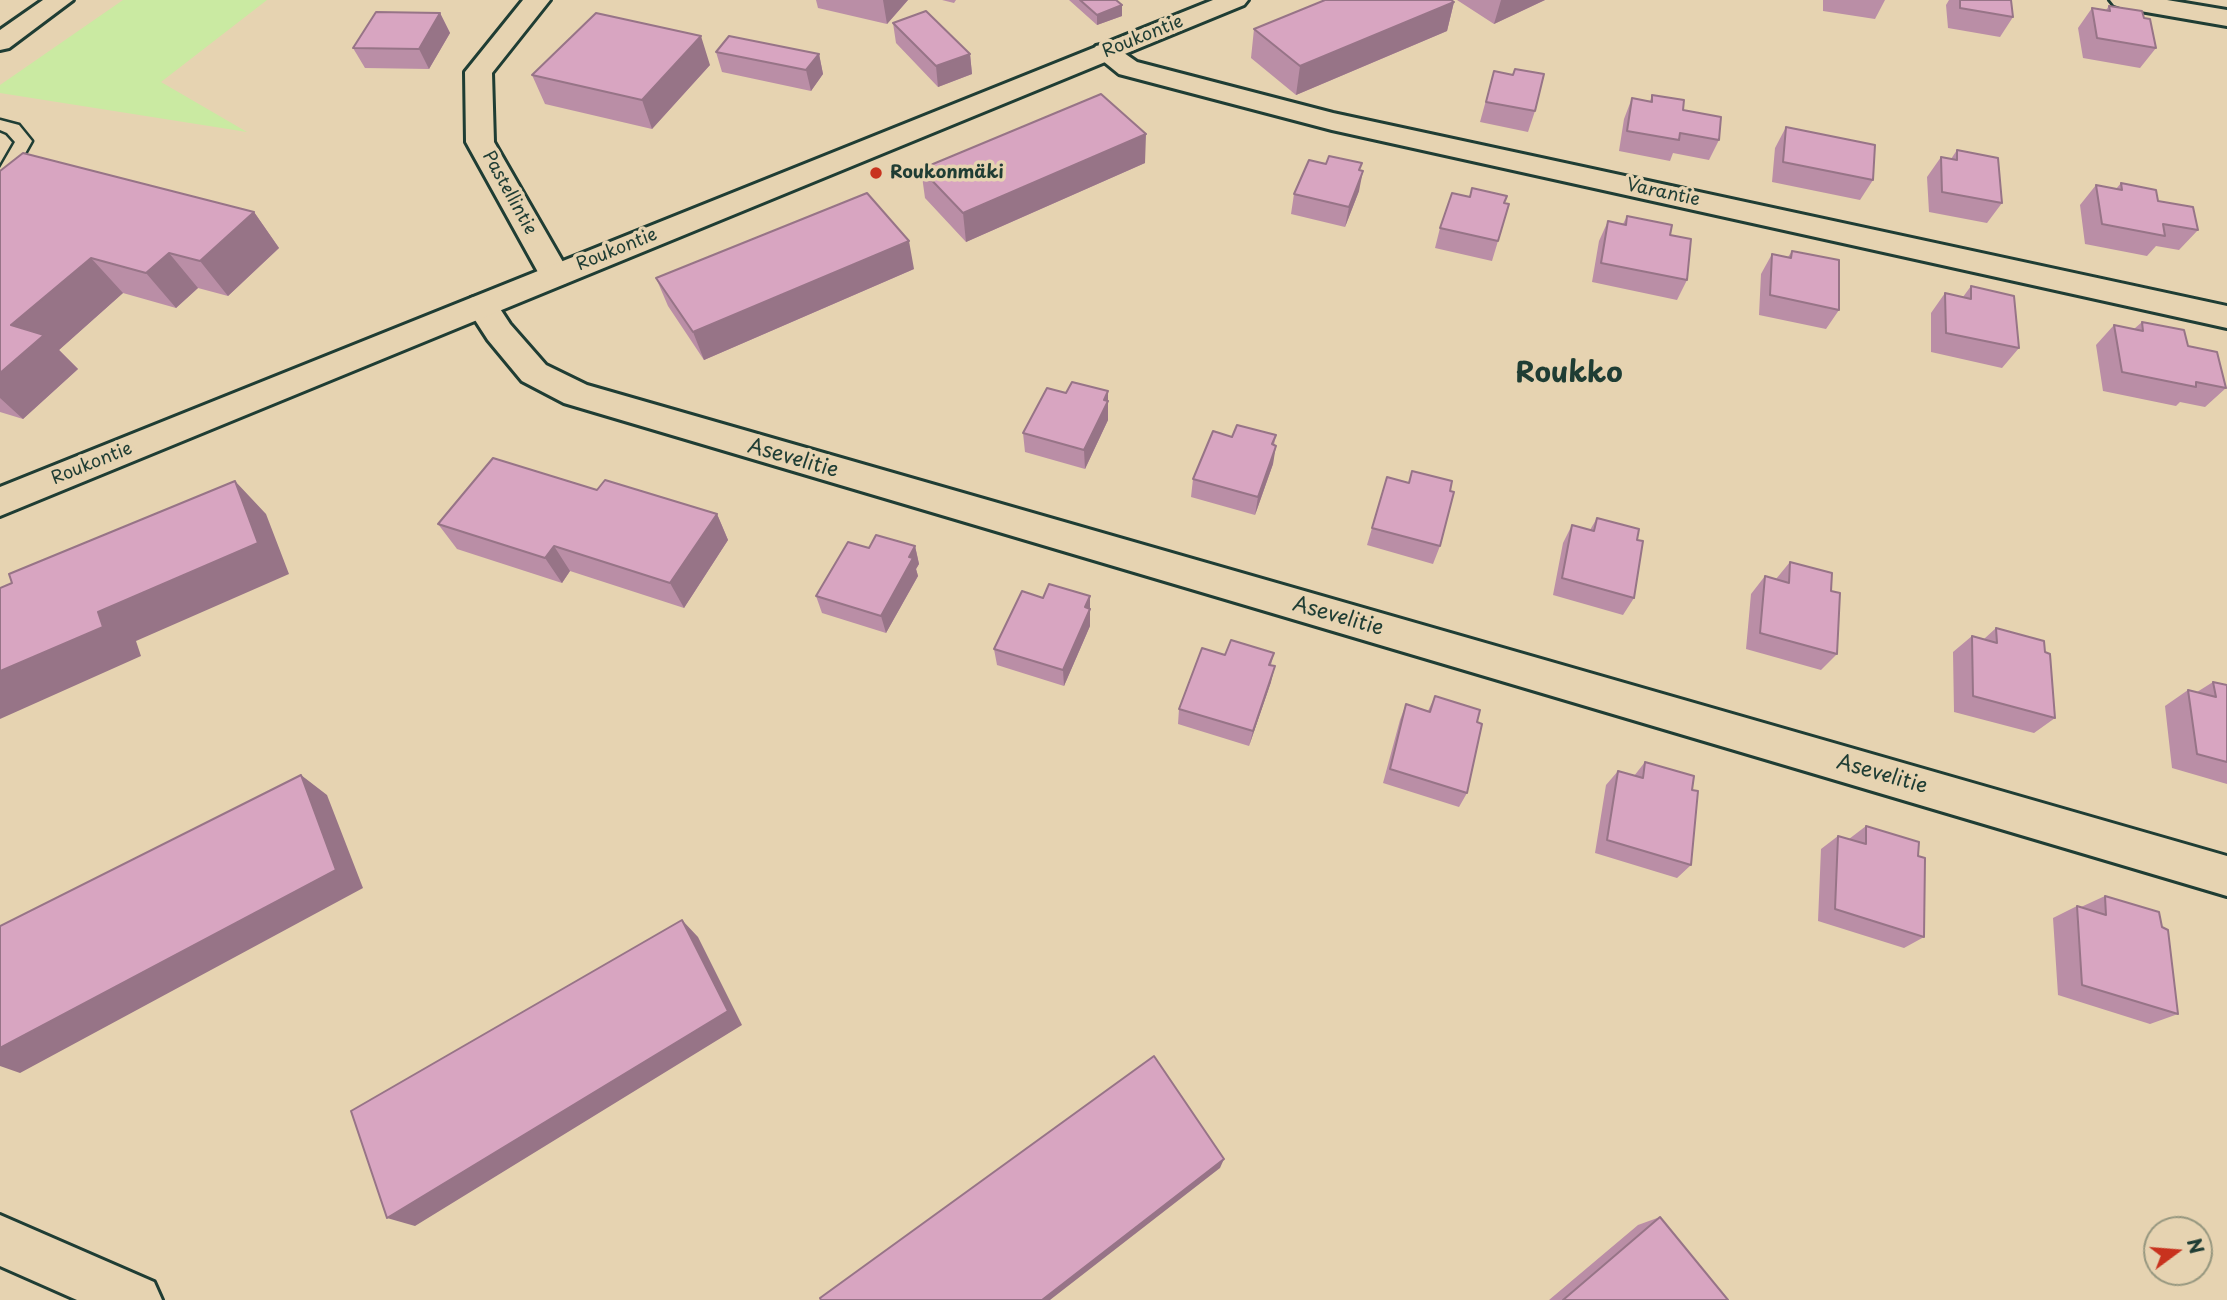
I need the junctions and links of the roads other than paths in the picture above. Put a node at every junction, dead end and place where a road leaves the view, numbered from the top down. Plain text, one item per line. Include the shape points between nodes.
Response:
1 (60, 0) edge
2 (537, 0) edge
3 (1235, 0) edge
4 (2123, 0) edge
5 (2227, 18) edge
6 (0, 42) edge
7 (1105, 52) junction
8 (0, 125) edge
9 (0, 177) edge
10 (555, 276) junction
11 (481, 306) junction
12 (2227, 317) edge
13 (0, 502) edge
14 (2227, 876) edge
15 (0, 1240) edge
16 (136, 1300) edge

1 - 6 street
2 - 10 street, Pastellintie via 478,72 480,142
3 - 7 street, Roukontie
4 - 5 street
7 - 10 street, Roukontie
7 - 12 street, Varantie via 1128,68 1332,121
8 - 9 lane via 13,129 24,141
10 - 11 street, Roukontie
11 - 13 street, Roukontie
11 - 14 street, Asevelitie via 534,373 576,394
15 - 16 street

